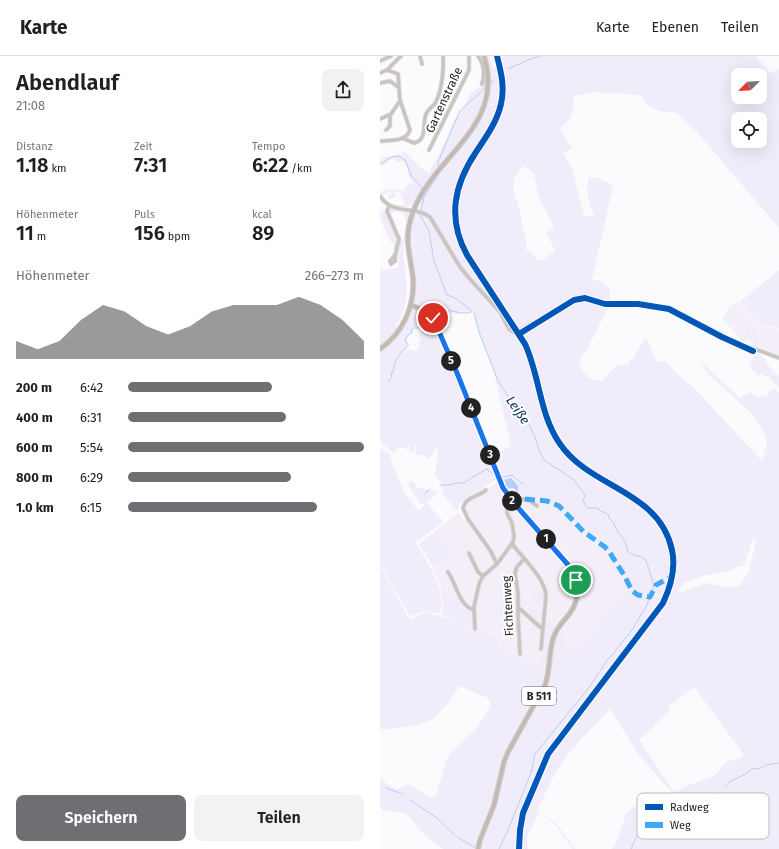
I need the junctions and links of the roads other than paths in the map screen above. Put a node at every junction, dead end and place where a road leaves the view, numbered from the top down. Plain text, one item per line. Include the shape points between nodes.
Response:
1 (391, 56) edge
2 (402, 56) edge
3 (420, 56) edge
4 (443, 56) edge
5 (469, 56) edge
6 (478, 56) edge
7 (484, 56) edge
8 (380, 61) edge
9 (422, 64) dead end
10 (387, 70) junction
11 (380, 73) edge
12 (380, 83) edge
13 (482, 84) dead end
14 (398, 87) junction
15 (400, 101) junction
16 (390, 115) junction
17 (380, 119) edge
18 (386, 130) dead end
19 (402, 138) junction
20 (380, 141) edge
21 (429, 150) dead end
22 (380, 196) edge
23 (389, 206) junction
24 (413, 211) junction
25 (395, 255) dead end
26 (411, 305) junction
27 (380, 349) edge
28 (779, 358) edge
29 (486, 490) dead end
30 (513, 502) junction
31 (537, 506) dead end
32 (512, 544) junction
33 (469, 553) dead end
34 (524, 559) junction
35 (497, 564) junction
36 (448, 572) dead end
37 (483, 576) junction
38 (518, 608) junction
39 (474, 610) junction
40 (543, 628) junction
41 (475, 629) dead end
42 (541, 649) dead end
43 (520, 654) dead end
44 (478, 849) edge

1 - 8 street
2 - 10 street
3 - 9 street
4 - 19 street via 443,73 437,98 426,114 422,138 414,143
5 - 21 street, Gartenstraße via 468,72
6 - 13 street via 484,72
7 - 24 main road via 488,86 482,113 470,133 425,190
10 - 11 street
10 - 14 street via 398,74
12 - 14 street via 390,81
14 - 15 street
15 - 16 street
15 - 19 street via 410,130
16 - 17 street
16 - 18 street via 390,126
19 - 20 street
22 - 23 street
23 - 24 street
23 - 25 street via 387,211 399,239
24 - 26 main road via 408,242 413,279
24 - 28 street via 431,218 460,267 501,312 512,332 520,331 574,298 585,296 605,303 638,303 668,307 731,340
26 - 27 main road via 398,331
26 - 30 main road, B 511 via 423,309 433,318 501,482
29 - 35 street via 463,506 468,519
30 - 31 street via 525,499
30 - 32 street via 506,511 512,523
30 - 44 main road, B 511 via 572,571 576,580 577,595 573,609 554,635 545,685 504,762 494,805
32 - 34 street
32 - 35 street
33 - 37 street via 478,572
34 - 38 street, Fichtenweg via 515,571
34 - 40 street via 545,588
35 - 37 street
36 - 39 street via 466,606
37 - 39 street via 478,586
38 - 40 street
38 - 43 street, Fichtenweg
39 - 41 street
40 - 42 street

